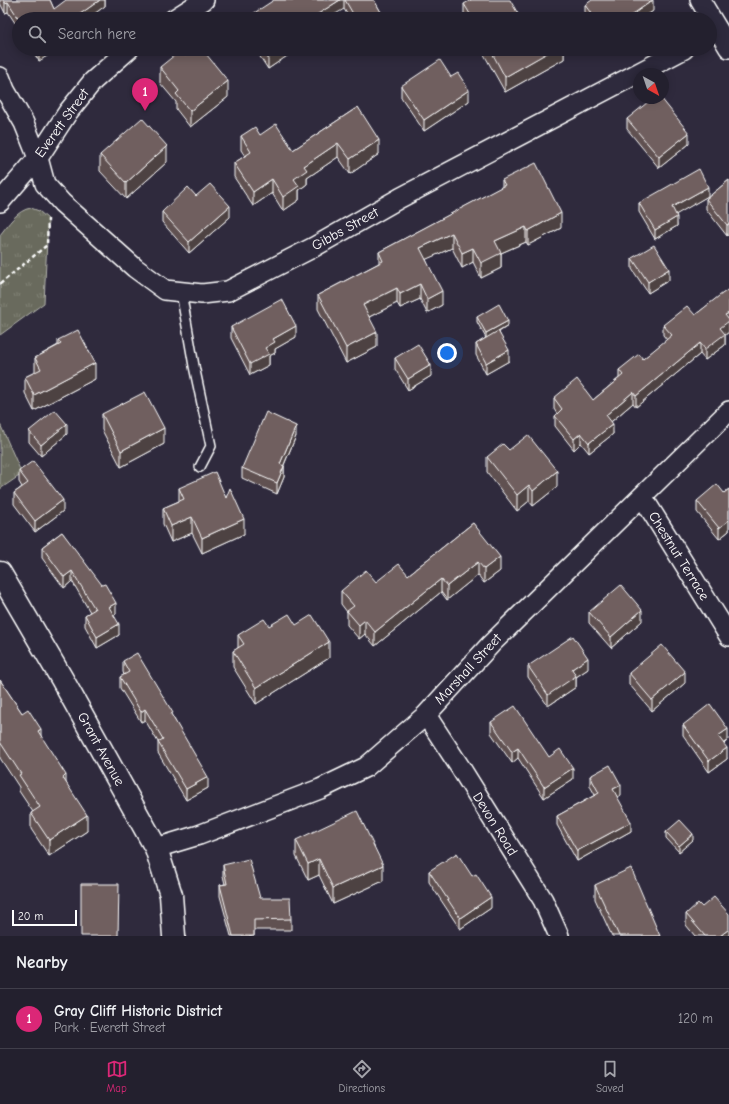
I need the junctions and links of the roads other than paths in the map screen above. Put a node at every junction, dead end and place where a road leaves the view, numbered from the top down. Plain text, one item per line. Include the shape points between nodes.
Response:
1 (204, 0) edge
2 (700, 0) edge
3 (185, 12) edge
4 (707, 12) edge
5 (719, 31) edge
6 (729, 48) edge
7 (122, 56) edge
8 (671, 56) edge
9 (0, 77) edge
10 (38, 158) junction
11 (0, 202) edge
12 (181, 292) junction
13 (729, 411) edge
14 (200, 467) dead end
15 (642, 496) junction
16 (0, 573) edge
17 (729, 636) edge
18 (426, 715) junction
19 (156, 848) junction
20 (174, 936) edge
21 (559, 936) edge

1 - 3 street
2 - 4 street
5 - 6 street
7 - 10 street, Everett Street via 93,81 68,112
8 - 12 street, Gibbs Street via 228,291 202,294
9 - 10 street, Gibbs Street via 24,122
10 - 11 street, Everett Street
10 - 12 street, Gibbs Street via 45,184 62,203 135,268 165,290
12 - 14 lane via 211,446
13 - 15 street, Marshall Street
15 - 17 street, Chestnut Terrace
15 - 18 street, Marshall Street via 491,644
16 - 19 street, Grant Avenue
18 - 19 street, Marshall Street via 366,767 320,789
18 - 21 street, Devon Road via 543,900
19 - 20 street, Grant Avenue via 171,896

